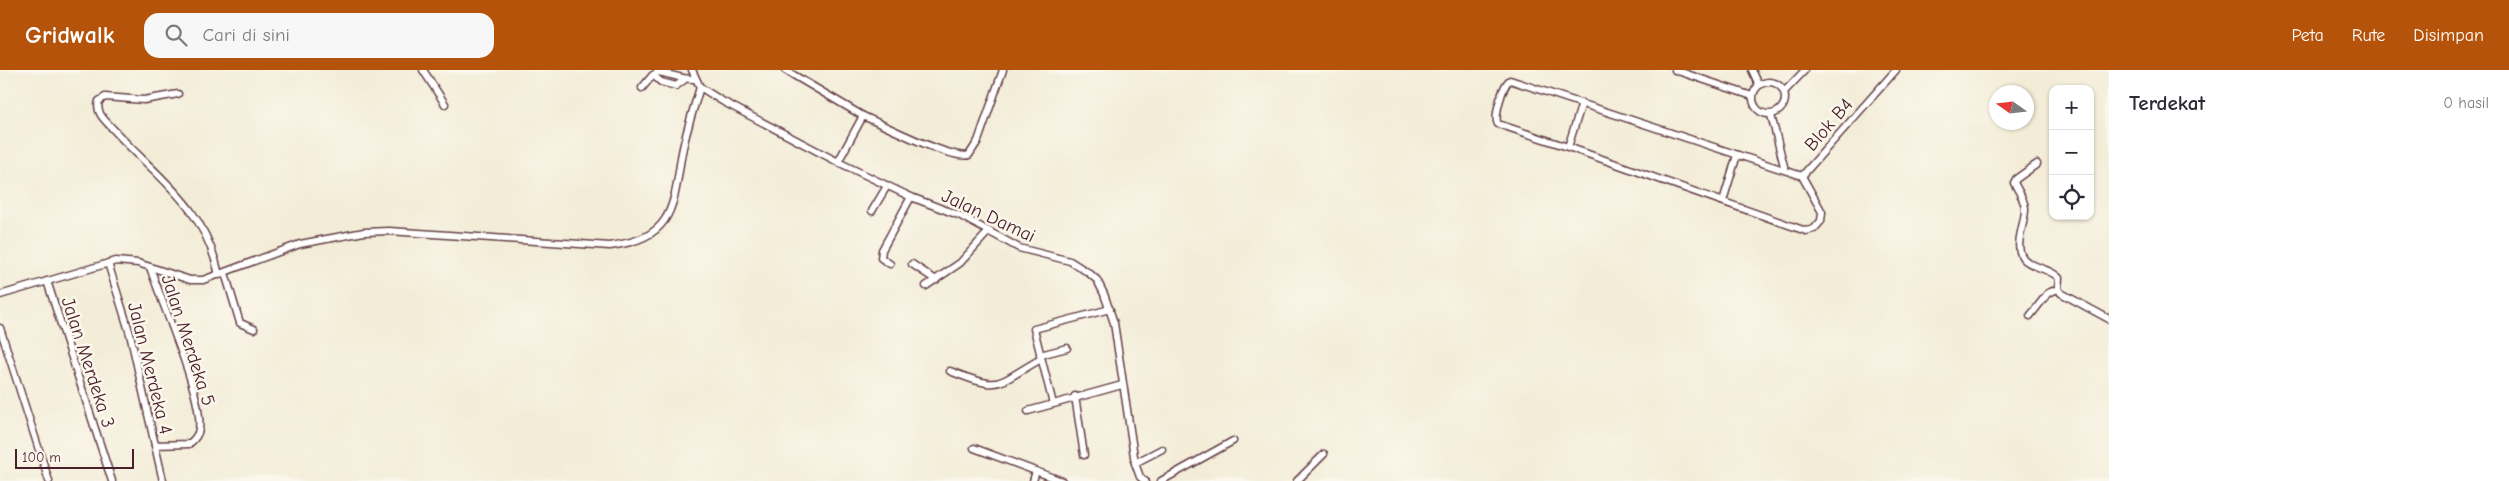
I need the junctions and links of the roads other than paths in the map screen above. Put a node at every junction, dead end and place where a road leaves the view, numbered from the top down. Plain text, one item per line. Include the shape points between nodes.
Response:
1 (423, 70) edge
2 (692, 70) edge
3 (785, 70) edge
4 (1003, 70) edge
5 (1675, 70) edge
6 (1752, 70) edge
7 (1805, 70) edge
8 (1896, 70) edge
9 (654, 75) junction
10 (695, 79) junction
11 (684, 80) junction
12 (1759, 85) junction
13 (700, 87) junction
14 (642, 88) dead end
15 (1784, 92) junction
16 (178, 94) dead end
17 (1752, 96) junction
18 (1582, 103) junction
19 (445, 104) dead end
20 (1771, 114) junction
21 (863, 116) junction
22 (1568, 147) junction
23 (1737, 155) junction
24 (838, 162) junction
25 (2037, 164) dead end
26 (1786, 170) junction
27 (1802, 176) junction
28 (887, 186) junction
29 (911, 197) junction
30 (1723, 201) junction
31 (872, 211) dead end
32 (989, 231) junction
33 (108, 263) junction
34 (890, 264) dead end
35 (912, 264) dead end
36 (150, 267) junction
37 (222, 274) junction
38 (936, 280) junction
39 (48, 282) junction
40 (926, 286) dead end
41 (2058, 289) junction
42 (0, 296) edge
43 (1110, 309) junction
44 (2030, 316) dead end
45 (2109, 319) edge
46 (0, 328) edge
47 (254, 329) dead end
48 (1067, 348) dead end
49 (1040, 357) junction
50 (950, 371) dead end
51 (1122, 385) junction
52 (1075, 396) junction
53 (1053, 404) junction
54 (1028, 411) dead end
55 (1233, 441) dead end
56 (155, 445) junction
57 (974, 448) dead end
58 (1162, 449) dead end
59 (1324, 454) dead end
60 (1084, 455) dead end
61 (1135, 463) junction
62 (1036, 471) junction
63 (50, 481) edge
64 (112, 481) edge
65 (163, 481) edge
66 (1032, 481) edge
67 (1062, 481) edge
68 (1145, 481) edge
69 (1161, 481) edge
70 (1297, 481) edge

1 - 19 street
2 - 10 street, Jalan Damai
3 - 21 street
4 - 21 street via 978,142 965,156 929,146
5 - 17 street
6 - 12 street
7 - 15 street
8 - 27 street, Blok B4
9 - 11 street via 658,72 671,74
9 - 11 street via 661,82 676,86
9 - 14 street
10 - 11 street
10 - 13 street, Jalan Damai
12 - 15 street via 1768,82 1778,84
12 - 17 street
13 - 24 street, Jalan Damai
13 - 37 street via 688,126 678,187 668,217 652,234 632,243 610,246 364,232 300,244
15 - 20 street via 1785,102 1780,110
16 - 37 street via 144,100 105,97 99,101 98,107 101,115 126,143 179,194 208,237
17 - 20 street via 1754,106 1762,113
18 - 22 street
18 - 22 street via 1510,80 1505,84 1495,118 1498,124
18 - 23 street
20 - 26 street
21 - 24 street
22 - 30 street
23 - 26 street
23 - 30 street
24 - 28 street, Jalan Damai
25 - 41 street via 2014,183 2025,209 2019,246 2024,260 2059,278
26 - 27 street
27 - 30 street via 1822,216 1810,231
28 - 29 street, Jalan Damai
28 - 31 street
29 - 32 street, Jalan Damai via 950,211
29 - 34 street via 882,250 881,258
32 - 38 street via 960,262
32 - 43 street, Jalan Damai via 1019,248 1055,256 1080,266 1097,280
33 - 36 street via 126,261
33 - 39 street
33 - 56 street, Jalan Merdeka 4 via 130,334
35 - 38 street
36 - 37 street via 190,280
36 - 56 street, Jalan Merdeka 5 via 190,379 199,423 196,436 189,444
37 - 47 street via 240,323
38 - 40 street
39 - 42 street
39 - 64 street, Jalan Merdeka 3
41 - 44 street via 2048,294
41 - 45 street
43 - 49 street via 1036,327 1034,332
43 - 51 street, Jalan Damai
46 - 63 street
48 - 49 street
49 - 50 street via 1006,381 994,384 981,383
49 - 53 street
51 - 52 street
51 - 61 street, Jalan Damai
52 - 53 street
52 - 60 street
53 - 54 street
55 - 69 street
56 - 65 street, Jalan Merdeka 4
57 - 62 street
58 - 61 street
59 - 70 street
61 - 68 street, Jalan Damai
62 - 66 street
62 - 67 street

